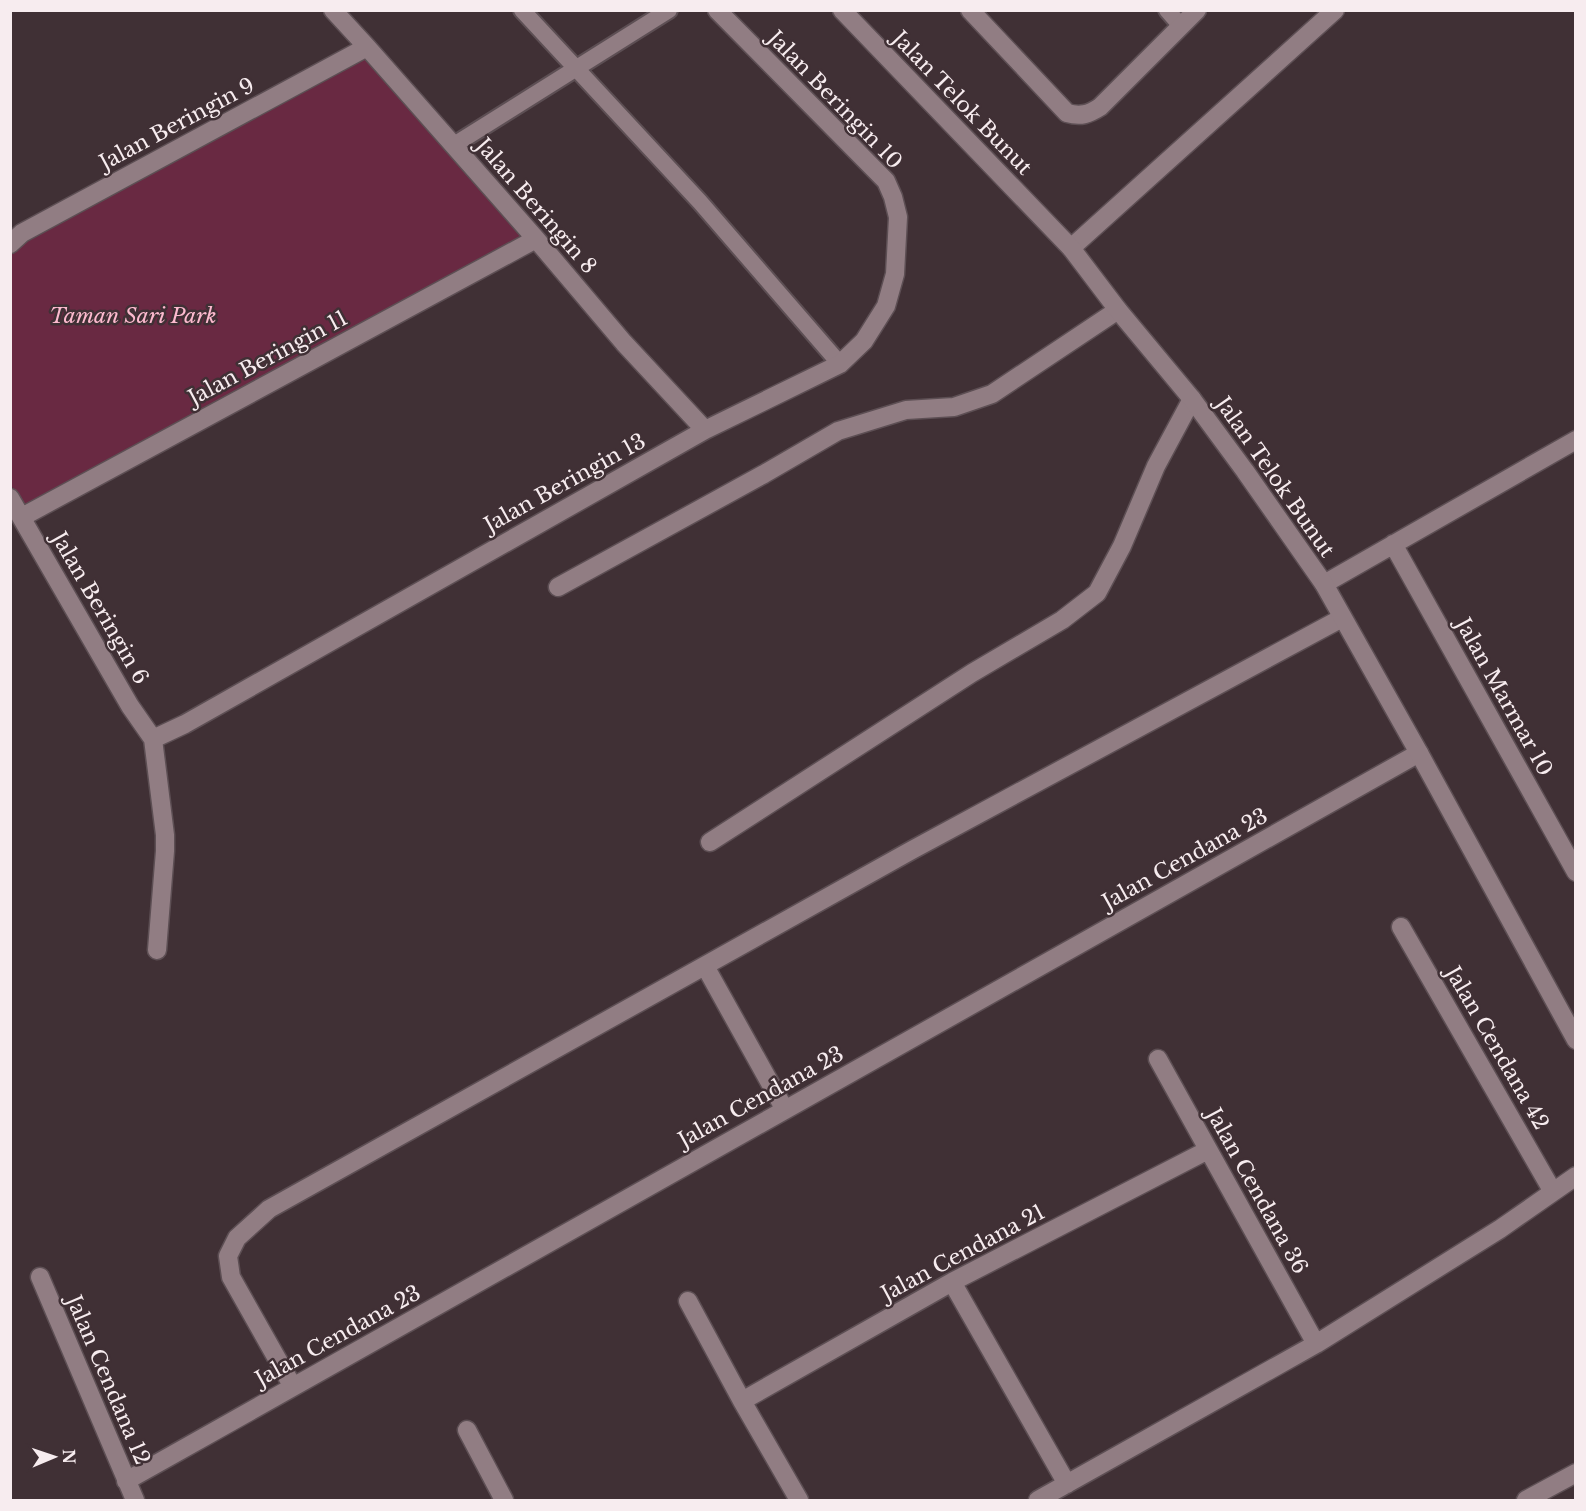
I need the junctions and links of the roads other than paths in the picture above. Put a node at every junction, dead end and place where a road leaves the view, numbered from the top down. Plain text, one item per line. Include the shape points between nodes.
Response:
1 (333, 10) edge
2 (522, 10) edge
3 (669, 10) edge
4 (717, 10) edge
5 (842, 10) edge
6 (970, 10) edge
7 (1167, 10) edge
8 (1197, 10) edge
9 (1335, 10) edge
10 (1181, 26) junction
11 (367, 47) junction
12 (576, 69) junction
13 (454, 144) junction
14 (893, 197) joint
15 (537, 239) junction
16 (10, 244) edge
17 (1071, 248) junction
18 (1118, 310) junction
19 (840, 364) junction
20 (1192, 399) junction
21 (705, 430) junction
22 (1575, 440) edge
23 (10, 498) edge
24 (22, 517) junction
25 (1393, 544) junction
26 (1324, 584) junction
27 (558, 587) dead end
28 (1342, 618) junction
29 (153, 739) junction
30 (1419, 753) junction
31 (710, 842) dead end
32 (1575, 872) edge
33 (1401, 927) dead end
34 (157, 950) dead end
35 (705, 966) junction
36 (1575, 1040) edge
37 (1158, 1059) dead end
38 (785, 1110) junction
39 (1208, 1150) junction
40 (1575, 1176) edge
41 (1553, 1192) junction
42 (40, 1277) dead end
43 (952, 1282) junction
44 (688, 1301) dead end
45 (1316, 1344) junction
46 (293, 1387) junction
47 (742, 1401) junction
48 (467, 1430) dead end
49 (1575, 1473) edge
50 (126, 1481) junction
51 (1067, 1484) junction
52 (135, 1500) edge
53 (504, 1500) edge
54 (799, 1500) edge
55 (1038, 1500) edge
56 (1526, 1500) edge

1 - 11 street, Jalan Beringin 8
2 - 12 lane
3 - 12 lane
4 - 14 street, Jalan Beringin 10 via 886,181
5 - 17 street, Jalan Telok Bunut
6 - 10 street via 1067,113 1076,116 1100,106
7 - 10 lane
8 - 10 street
9 - 17 street
11 - 13 street, Jalan Beringin 8
11 - 16 street, Jalan Beringin 9 via 22,233
12 - 13 lane
12 - 19 lane via 700,202
13 - 15 street, Jalan Beringin 8
14 - 19 street, Jalan Beringin 13 via 898,218 895,274 886,306 864,342
15 - 21 street, Jalan Beringin 8 via 624,343
15 - 24 street, Jalan Beringin 11
17 - 18 street, Jalan Telok Bunut
18 - 20 street, Jalan Telok Bunut
18 - 27 street via 992,394 954,407 906,410 838,431
19 - 21 street, Jalan Beringin 13
20 - 26 street, Jalan Telok Bunut
20 - 31 street via 1097,593 1062,620 972,673
21 - 29 street, Jalan Beringin 13
22 - 25 street
23 - 24 street, Jalan Beringin 6
24 - 29 street, Jalan Beringin 6 via 130,706
25 - 26 street
25 - 32 street, Jalan Marmar 10
26 - 28 street, Jalan Telok Bunut
28 - 30 street, Jalan Telok Bunut
28 - 35 street
29 - 34 street via 165,835
30 - 36 street, Jalan Telok Bunut
30 - 38 street, Jalan Cendana 23
33 - 41 street, Jalan Cendana 42
35 - 38 street
35 - 46 street via 269,1209 237,1238 228,1256 231,1277
37 - 39 street, Jalan Cendana 36
38 - 46 street, Jalan Cendana 23
39 - 43 street, Jalan Cendana 21
39 - 45 street, Jalan Cendana 36
40 - 41 street
41 - 45 street
42 - 50 street, Jalan Cendana 12
43 - 47 street, Jalan Cendana 21
43 - 51 street
44 - 47 street
45 - 51 street
46 - 50 street, Jalan Cendana 23
47 - 54 street
48 - 53 street
49 - 56 street
50 - 52 street, Jalan Cendana 12
51 - 55 street

